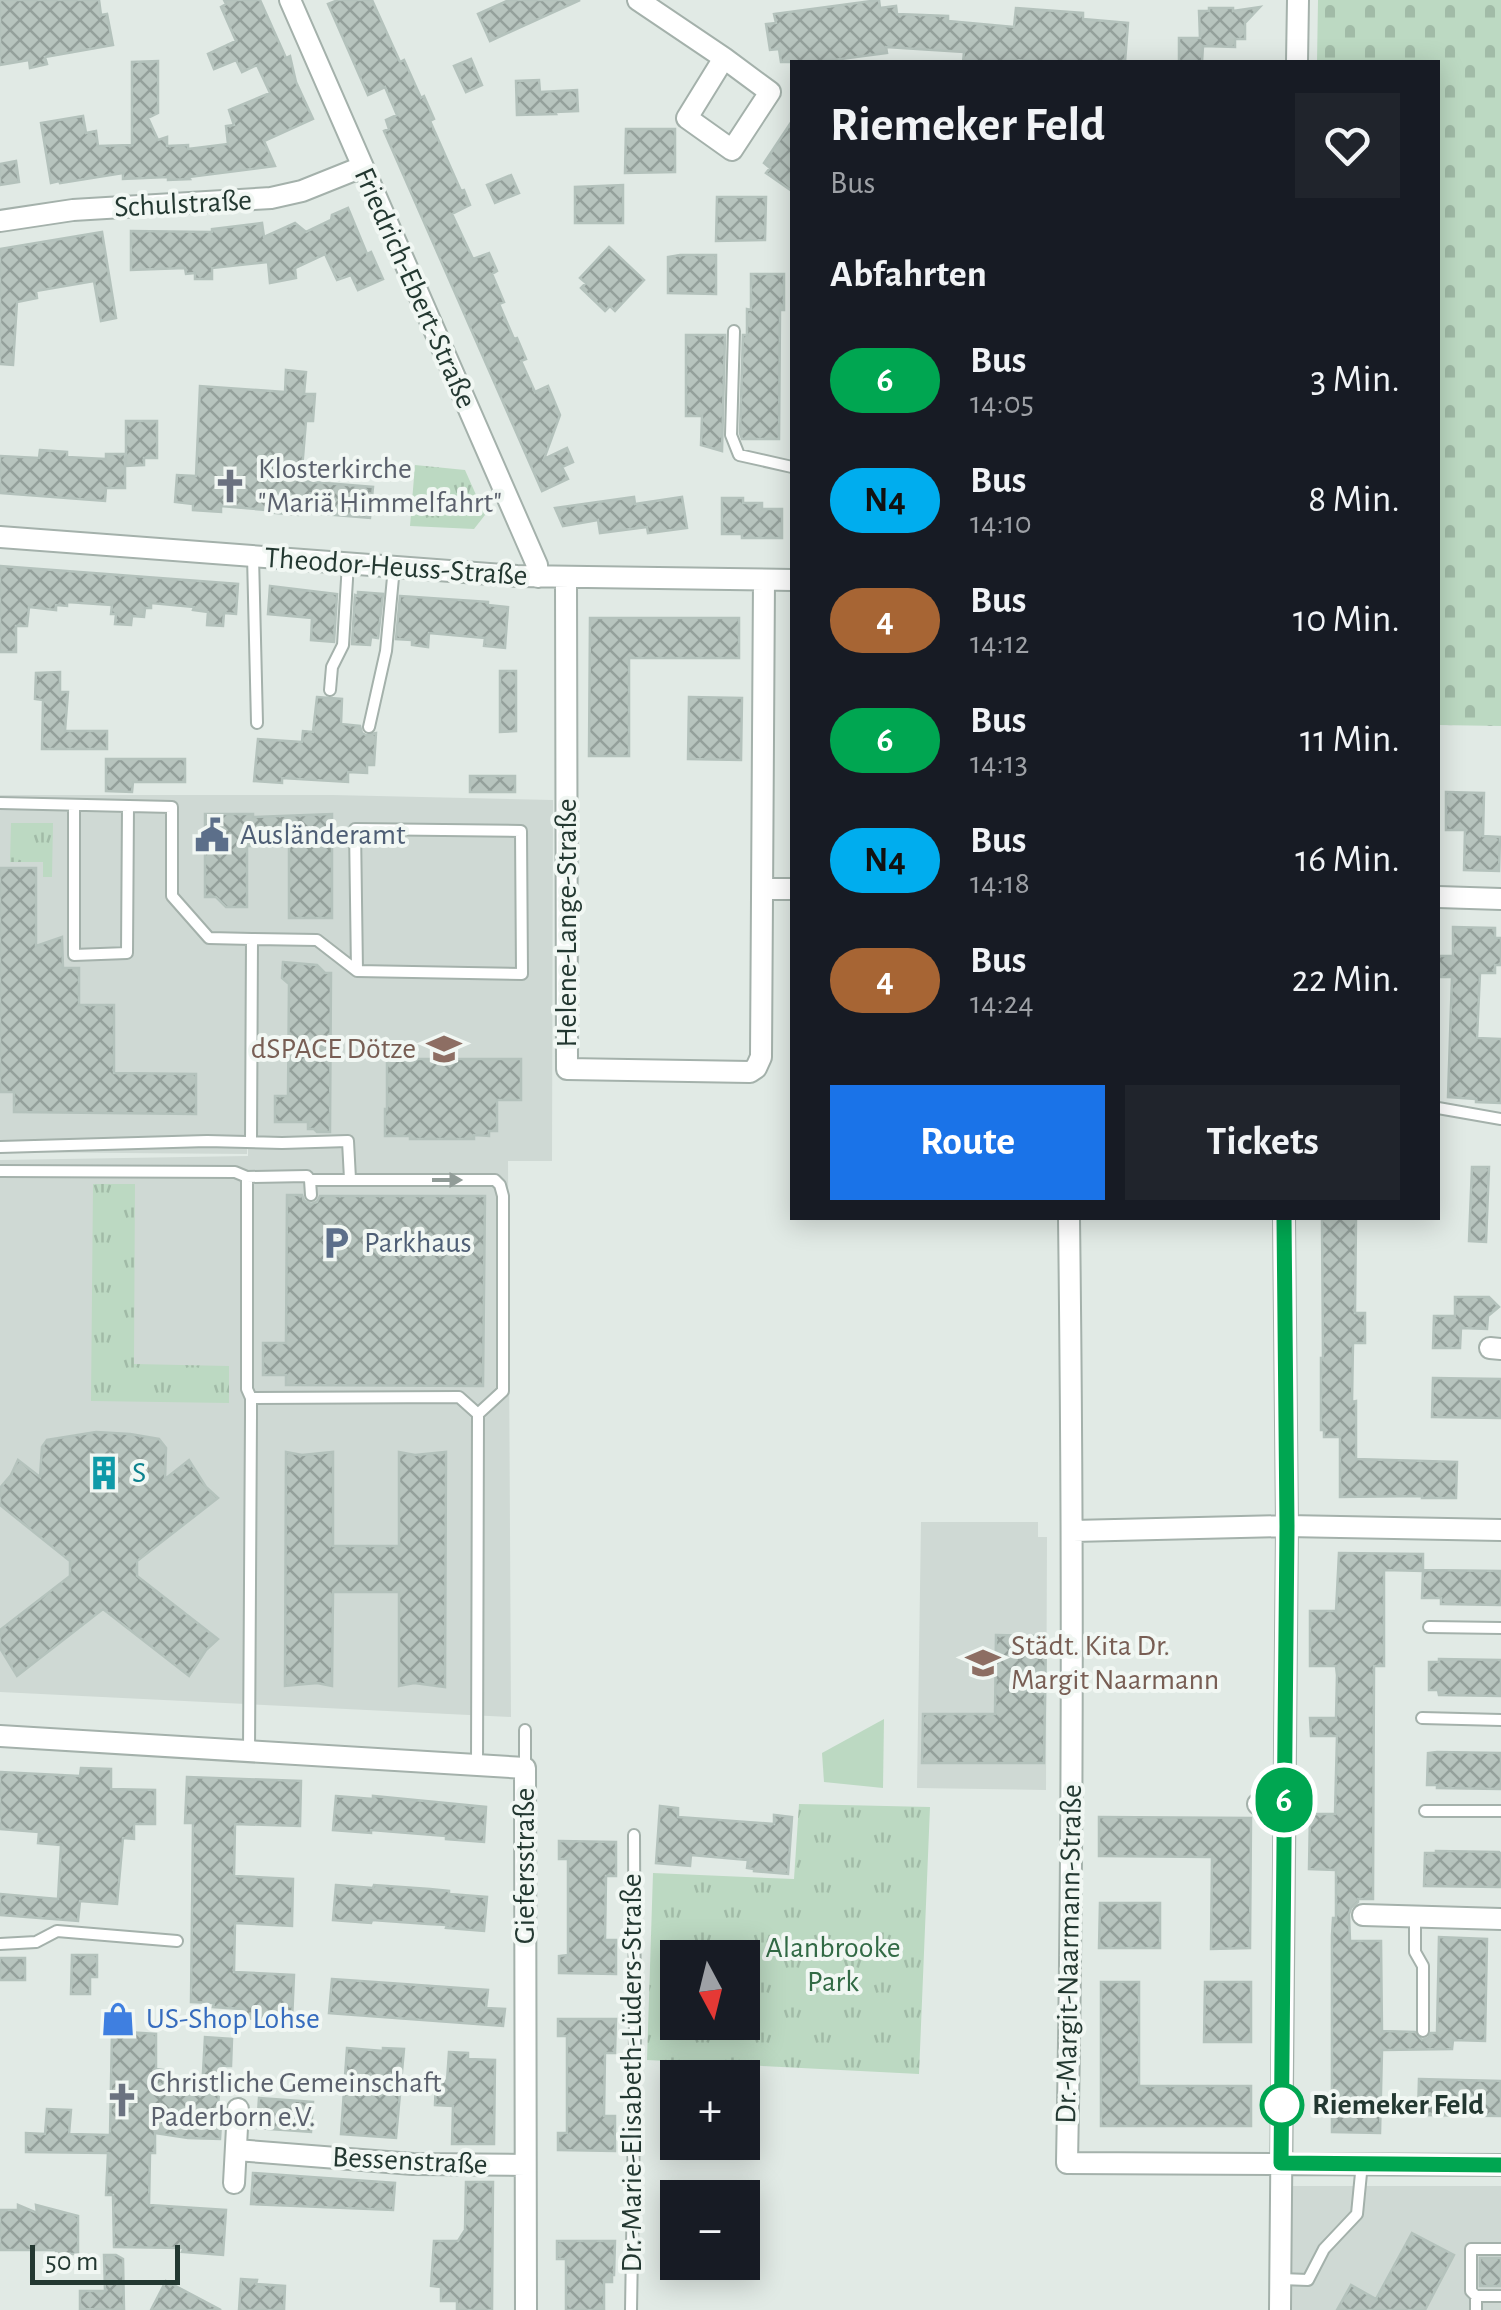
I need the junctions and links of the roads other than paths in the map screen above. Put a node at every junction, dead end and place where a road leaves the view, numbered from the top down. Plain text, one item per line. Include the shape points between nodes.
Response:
1 (290, 0) edge
2 (638, 0) edge
3 (1298, 0) edge
4 (724, 58) junction
5 (1297, 60) edge
6 (362, 167) junction
7 (0, 222) edge
8 (734, 331) dead end
9 (790, 467) edge
10 (0, 537) edge
11 (253, 556) junction
12 (348, 564) junction
13 (394, 567) junction
14 (538, 577) junction
15 (566, 578) junction
16 (764, 580) junction
17 (790, 580) edge
18 (330, 690) dead end
19 (257, 723) dead end
20 (368, 727) dead end
21 (0, 803) edge
22 (74, 805) junction
23 (128, 806) junction
24 (763, 889) junction
25 (790, 889) edge
26 (1440, 897) edge
27 (1501, 898) edge
28 (252, 939) junction
29 (357, 970) junction
30 (1440, 1108) edge
31 (1501, 1119) edge
32 (251, 1142) junction
33 (0, 1147) edge
34 (0, 1172) edge
35 (247, 1177) junction
36 (350, 1179) junction
37 (310, 1180) junction
38 (311, 1196) dead end
39 (1069, 1220) edge
40 (1284, 1220) edge
41 (251, 1398) junction
42 (478, 1414) junction
43 (1287, 1526) junction
44 (1501, 1530) edge
45 (1073, 1531) junction
46 (1429, 1627) dead end
47 (1501, 1628) edge
48 (1422, 1718) dead end
49 (1501, 1720) edge
50 (526, 1730) dead end
51 (0, 1736) edge
52 (249, 1751) junction
53 (477, 1765) junction
54 (524, 1768) junction
55 (1258, 1804) dead end
56 (1284, 1805) junction
57 (1425, 1811) dead end
58 (1501, 1812) edge
59 (634, 1835) dead end
60 (1363, 1915) dead end
61 (1415, 1917) junction
62 (1501, 1920) edge
63 (176, 1941) dead end
64 (0, 1944) edge
65 (1423, 2031) dead end
66 (238, 2109) dead end
67 (236, 2150) junction
68 (1281, 2163) junction
69 (1362, 2163) junction
70 (1501, 2164) edge
71 (525, 2165) junction
72 (234, 2182) dead end
73 (1501, 2249) edge
74 (1280, 2279) junction
75 (1476, 2296) junction
76 (1501, 2296) edge
77 (526, 2310) edge
78 (631, 2310) edge
79 (1280, 2310) edge
80 (1476, 2310) edge

1 - 6 street, Friedrich-Ebert-Straße
2 - 4 street
3 - 5 street
4 - 4 street via 770,92 732,150 687,118
6 - 7 street, Schulstraße via 271,198 74,210
6 - 14 street, Friedrich-Ebert-Straße
8 - 9 lane via 732,435 739,455
10 - 11 street, Theodor-Heuss-Straße
11 - 12 street, Theodor-Heuss-Straße
11 - 19 lane
12 - 13 street, Theodor-Heuss-Straße
12 - 18 lane via 343,644
13 - 14 street, Theodor-Heuss-Straße
13 - 20 lane via 386,652
14 - 15 street, Theodor-Heuss-Straße
15 - 16 street, Theodor-Heuss-Straße
15 - 24 street, Helene-Lange-Straße via 567,1069 756,1068
16 - 17 street, Theodor-Heuss-Straße
16 - 24 street, Helene-Lange-Straße
21 - 22 lane
22 - 23 lane
22 - 23 lane via 74,955 127,953
23 - 28 lane via 172,807 172,896 209,938
24 - 25 street
26 - 27 street
28 - 29 lane via 317,940
28 - 32 lane
29 - 29 lane via 522,974 521,831 355,828
30 - 31 lane
32 - 33 lane
32 - 36 lane via 348,1141
34 - 35 lane
35 - 37 lane
35 - 41 lane
36 - 37 lane
36 -> 42 lane via 500,1185 503,1391
37 - 38 lane
39 - 45 street, Dr.-Margit-Naarmann-Straße
40 - 43 street
41 - 42 lane via 459,1397
41 - 52 lane
42 - 53 lane
43 - 44 street
43 - 45 street
43 - 56 street
45 - 68 street, Dr.-Margit-Naarmann-Straße via 1067,2163
46 - 47 lane
48 - 49 lane
50 - 54 lane
51 - 52 street, Giefersstraße
52 - 53 street, Giefersstraße
53 - 54 street, Giefersstraße
54 - 71 street, Giefersstraße
55 - 56 street
56 - 68 street
57 - 58 lane
59 - 78 lane, Dr.-Marie-Elisabeth-Lüders-Straße
60 - 61 street
61 - 62 street
61 - 65 lane
63 - 64 lane via 57,1931 36,1942
66 - 67 street
67 - 71 street, Bessenstraße
67 - 72 street
68 - 69 street
68 - 74 street
69 - 70 street
69 - 74 lane via 1356,2214 1308,2280
71 - 77 street, Giefersstraße
73 - 75 lane via 1471,2249
74 - 79 street
75 - 76 lane
75 - 80 lane

